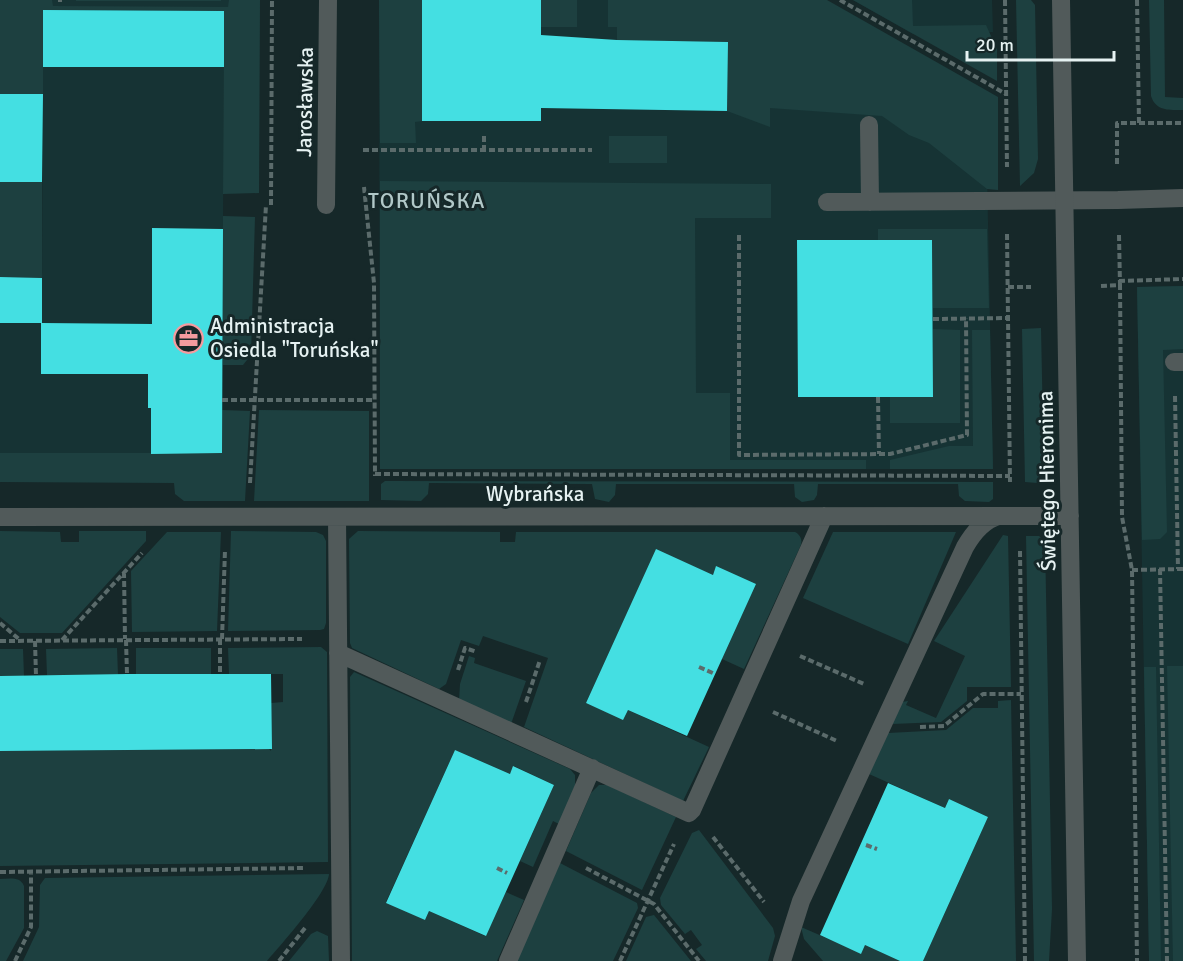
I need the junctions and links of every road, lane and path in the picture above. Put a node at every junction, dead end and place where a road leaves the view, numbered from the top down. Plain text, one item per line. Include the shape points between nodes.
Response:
1 (272, 0) edge
2 (328, 0) edge
3 (840, 0) edge
4 (1061, 0) edge
5 (1137, 0) edge
6 (1006, 94) dead end
7 (1139, 123) junction
8 (1183, 123) edge
9 (869, 125) dead end
10 (484, 136) dead end
11 (484, 149) junction
12 (363, 150) dead end
13 (592, 150) dead end
14 (364, 181) dead end
15 (1183, 198) edge
16 (1118, 200) junction
17 (827, 201) dead end
18 (1064, 201) junction
19 (870, 202) junction
20 (326, 205) dead end
21 (739, 235) dead end
22 (1183, 279) edge
23 (1120, 283) junction
24 (1066, 286) junction
25 (1008, 288) dead end
26 (933, 318) dead end
27 (966, 318) junction
28 (1008, 318) dead end
29 (1178, 362) edge
30 (878, 397) dead end
31 (222, 400) dead end
32 (255, 400) junction
33 (375, 400) junction
34 (879, 454) junction
35 (375, 474) junction
36 (1010, 476) dead end
37 (375, 516) junction
38 (824, 516) junction
39 (1001, 516) junction
40 (1070, 516) junction
41 (0, 517) edge
42 (174, 517) junction
43 (226, 517) junction
44 (249, 517) junction
45 (337, 517) junction
46 (1160, 569) junction
47 (1180, 569) edge
48 (1132, 570) junction
49 (124, 572) junction
50 (0, 623) edge
51 (221, 639) junction
52 (61, 640) junction
53 (126, 640) junction
54 (0, 641) edge
55 (22, 641) junction
56 (35, 641) junction
57 (768, 641) junction
58 (338, 646) junction
59 (540, 660) dead end
60 (127, 674) dead end
61 (220, 674) dead end
62 (36, 676) dead end
63 (1022, 694) dead end
64 (742, 698) junction
65 (895, 698) junction
66 (880, 730) junction
67 (515, 733) junction
68 (869, 755) junction
69 (592, 768) junction
70 (691, 812) junction
71 (555, 852) junction
72 (340, 868) junction
73 (32, 871) junction
74 (0, 872) edge
75 (648, 901) junction
76 (789, 934) junction
77 (15, 961) edge
78 (341, 961) edge
79 (507, 961) edge
80 (620, 961) edge
81 (699, 961) edge
82 (782, 961) edge
83 (1077, 961) edge
84 (1137, 961) edge
85 (1167, 961) edge

1 - 32 path via 269,205
2 - 20 street, Jarosławska
3 - 6 path
4 - 18 street, Świętego Hieronima
5 - 7 path
7 - 8 path
7 - 16 path via 1117,123
9 - 19 street
10 - 11 path
11 - 12 path
11 - 13 path
14 - 33 path via 373,265
15 - 16 street
16 - 18 street
16 - 23 path
17 - 19 street
18 - 19 street
18 - 24 street, Świętego Hieronima
21 - 34 path via 739,455
22 - 23 path
23 - 24 path
23 - 48 path via 1122,518
24 - 25 path
24 - 40 street, Świętego Hieronima
26 - 27 path
27 - 28 path
27 - 34 path via 967,435
29 - 47 path
30 - 34 path
31 - 32 path
32 - 33 path
32 - 44 path
33 - 35 path
35 - 36 path
35 - 37 path
37 - 38 street, Wybrańska
37 - 45 street, Wybrańska
38 - 39 street, Wybrańska
38 - 57 street
39 - 40 street, Wybrańska
39 - 65 street via 984,523 965,547
40 - 83 street, Świętego Hieronima
41 - 42 street, Wybrańska
42 - 43 street, Wybrańska
42 - 49 path
43 - 44 street, Wybrańska
43 - 51 path
44 - 45 street, Wybrańska
45 - 58 street
46 - 47 path
46 - 48 path
46 - 85 path
48 - 84 path
49 - 52 path
49 - 53 path
50 - 55 path
51 - 53 path
51 - 58 path
51 - 61 path
52 - 53 path
52 - 56 path
53 - 60 path
54 - 55 path
55 - 56 path
56 - 62 path
57 - 64 street
57 - 65 path
58 - 67 street
58 - 72 street
59 - 67 path
63 - 66 path via 983,694 944,726
64 - 68 path
64 - 70 street
65 - 66 street
66 - 68 street
67 - 69 street
68 - 76 street
69 - 70 street
69 - 71 street
70 - 75 path
70 - 76 path
71 - 75 path
71 - 79 street
72 - 73 path
72 - 78 street
73 - 74 path
73 - 77 path via 31,927
75 - 80 path
75 - 81 path
76 - 82 street

